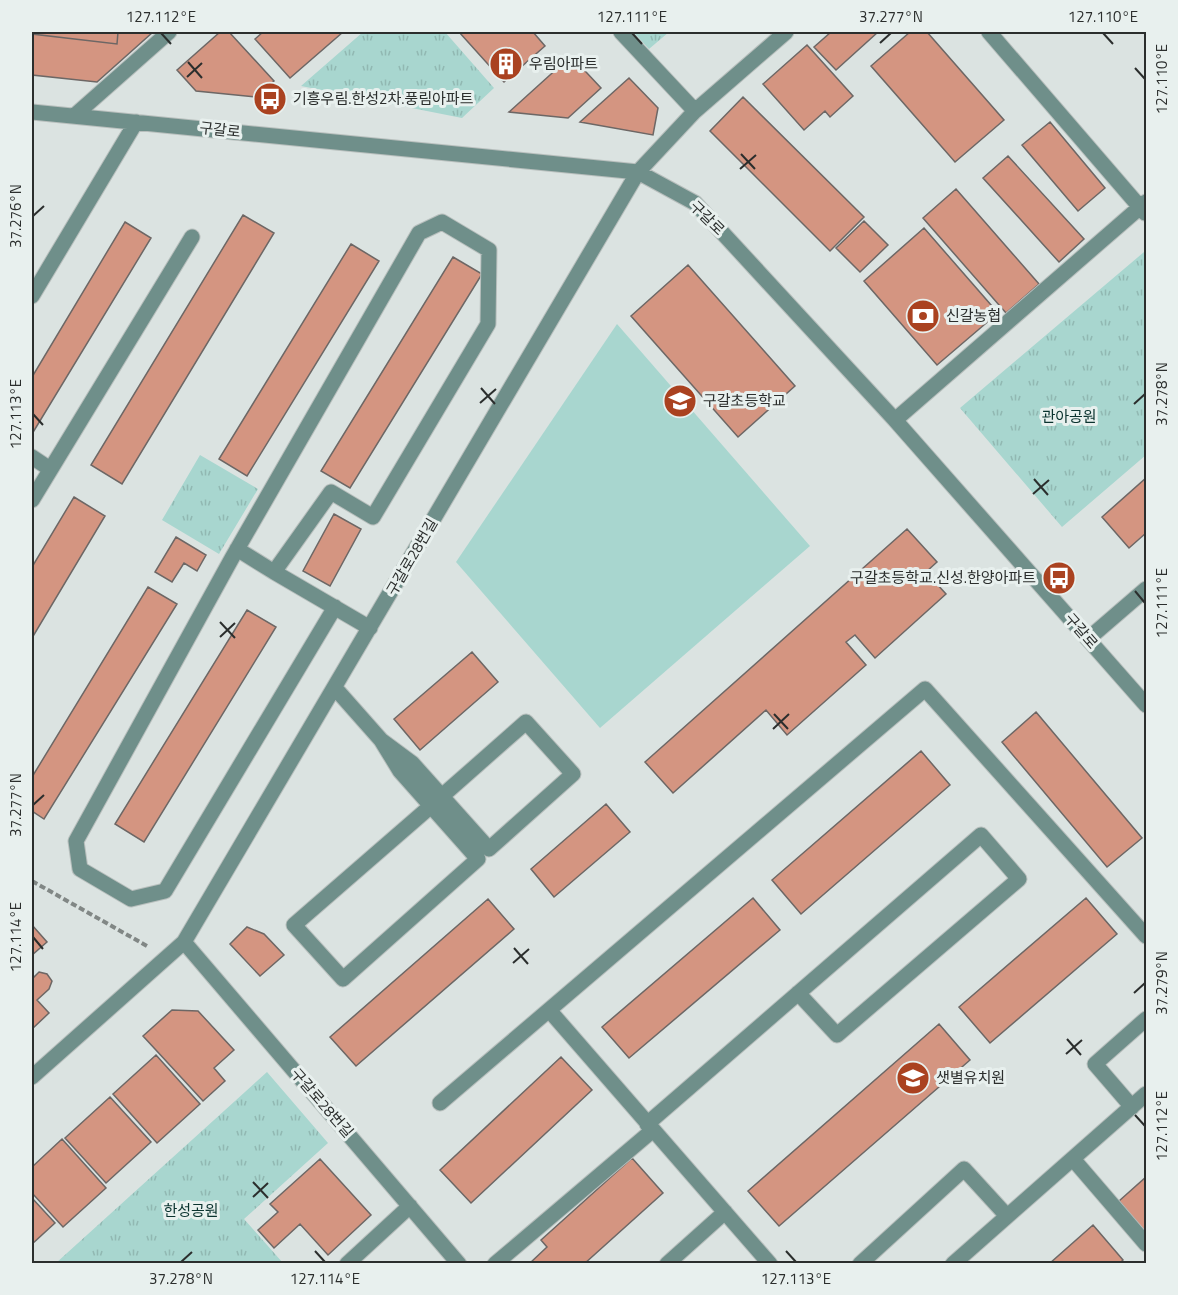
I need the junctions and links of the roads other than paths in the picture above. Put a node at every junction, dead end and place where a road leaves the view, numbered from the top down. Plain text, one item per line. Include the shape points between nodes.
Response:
1 (169, 32) edge
2 (621, 32) edge
3 (786, 32) edge
4 (989, 32) edge
5 (695, 111) junction
6 (32, 112) edge
7 (75, 116) junction
8 (136, 122) junction
9 (638, 172) junction
10 (1144, 208) edge
11 (192, 237) dead end
12 (32, 296) edge
13 (895, 420) junction
14 (32, 458) edge
15 (50, 469) junction
16 (32, 500) edge
17 (237, 549) junction
18 (274, 572) junction
19 (1146, 589) edge
20 (336, 607) junction
21 (370, 628) junction
22 (1088, 639) junction
23 (334, 688) junction
24 (1146, 705) edge
25 (436, 801) junction
26 (1146, 936) edge
27 (184, 942) junction
28 (798, 993) junction
29 (549, 1010) junction
30 (1146, 1019) edge
31 (32, 1077) edge
32 (1146, 1094) edge
33 (440, 1102) dead end
34 (1132, 1107) junction
35 (650, 1127) junction
36 (1073, 1159) junction
37 (410, 1206) junction
38 (725, 1212) junction
39 (1007, 1216) junction
40 (1146, 1244) edge
41 (347, 1263) edge
42 (459, 1263) edge
43 (495, 1263) edge
44 (667, 1263) edge
45 (770, 1263) edge
46 (860, 1263) edge
47 (953, 1263) edge

1 - 7 street
2 - 5 street
3 - 5 street, 구갈로28번길
4 - 10 street
5 - 9 street, 구갈로28번길
6 - 7 street, 구갈로
7 - 8 street, 구갈로
8 - 9 street, 구갈로
8 - 12 street
9 - 13 street, 구갈로 via 695,203
9 - 21 street, 구갈로28번길
10 - 13 street
11 - 15 street
13 - 22 street, 구갈로
14 - 15 street
15 - 16 street
17 - 18 street
17 - 18 street via 419,233 442,222 489,250 488,324 373,517 331,492
17 - 20 street via 76,840 80,869 131,899 165,891
18 - 20 street
19 - 22 street
20 - 21 street
21 - 23 street, 구갈로28번길
22 - 24 street, 구갈로
23 - 25 street via 381,740 400,771
23 - 27 street, 구갈로28번길
25 - 25 street via 526,722 573,774 489,849
25 - 25 street via 294,925 343,979 478,859
26 - 29 street via 925,689
27 - 31 street, 구갈로28번길
27 - 37 street, 구갈로28번길
28 - 28 street via 981,835 1019,879 837,1035
28 - 35 street
29 - 33 street
29 - 35 street
30 - 34 street via 1095,1064
32 - 34 street
34 - 36 street
35 - 38 street
35 - 43 street
36 - 39 street
36 - 40 street
37 - 41 street
37 - 42 street, 구갈로28번길
38 - 44 street
38 - 45 street
39 - 46 street via 964,1169
39 - 47 street

